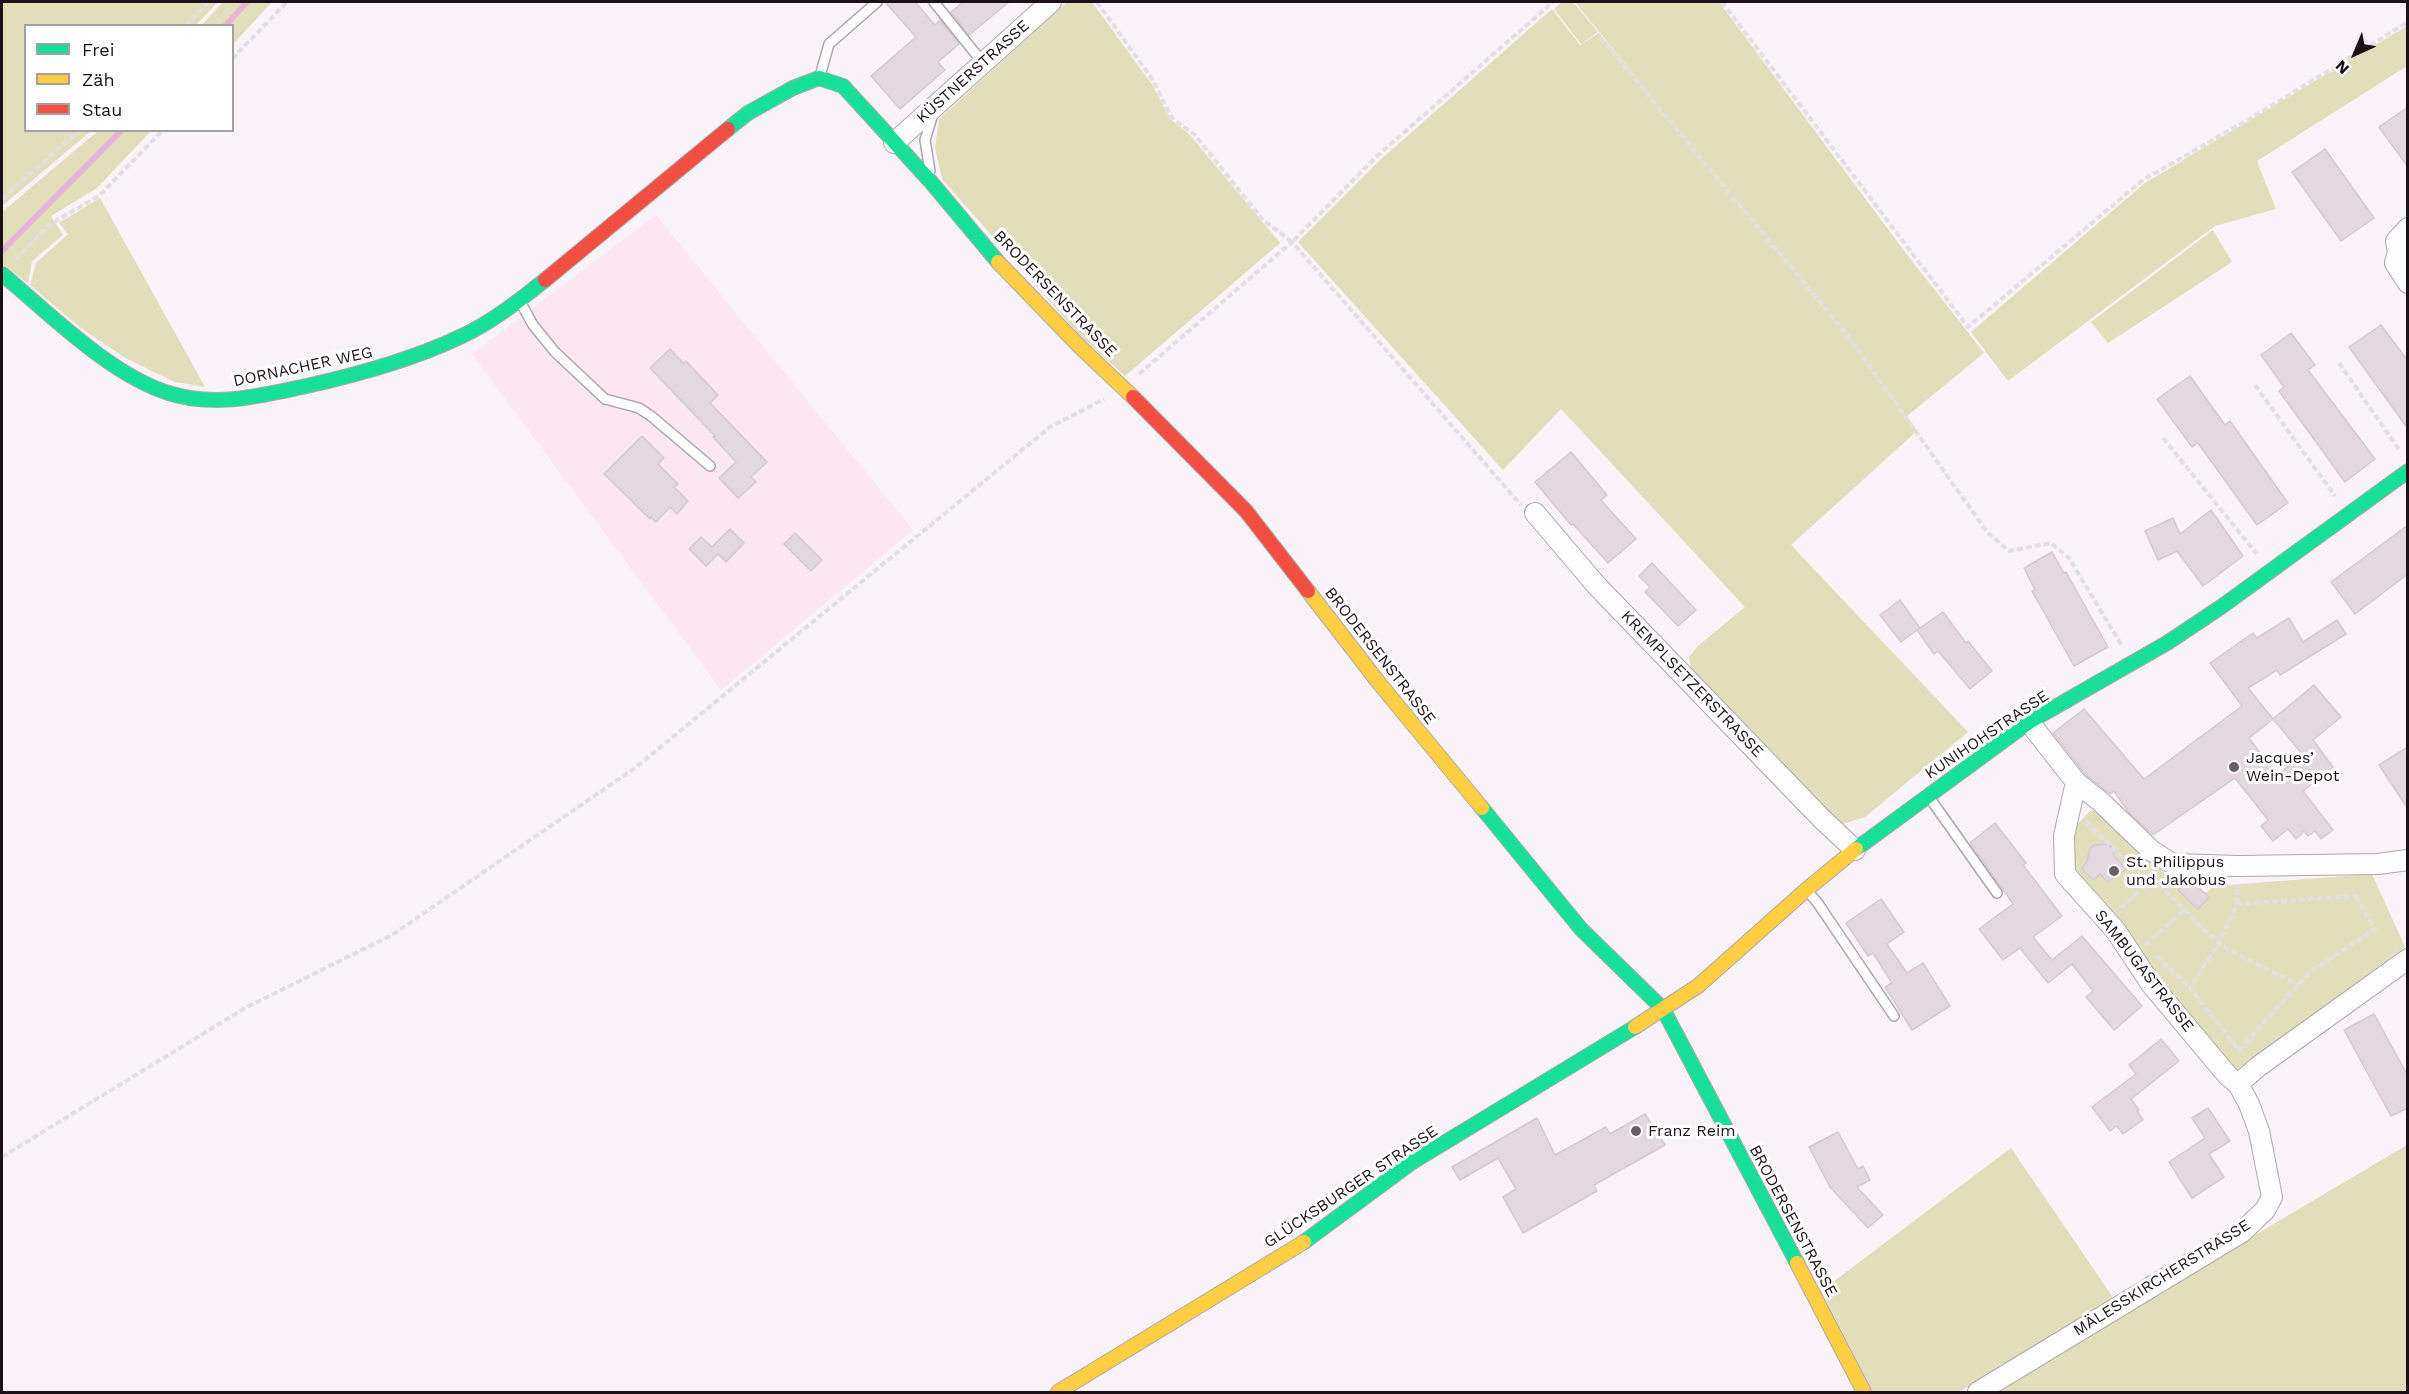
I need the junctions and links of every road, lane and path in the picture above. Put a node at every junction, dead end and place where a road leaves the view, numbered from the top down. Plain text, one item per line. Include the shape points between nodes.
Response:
1 (208, 2) edge
2 (287, 2) edge
3 (877, 2) edge
4 (934, 2) edge
5 (1051, 2) edge
6 (1097, 2) edge
7 (1553, 2) edge
8 (1722, 2) edge
9 (2408, 22) edge
10 (188, 24) edge
11 (1600, 37) dead end
12 (234, 57) edge
13 (983, 63) junction
14 (819, 78) junction
15 (936, 105) junction
16 (78, 132) edge
17 (161, 132) edge
18 (894, 143) junction
19 (932, 182) junction
20 (2, 199) edge
21 (2408, 228) edge
22 (1292, 242) junction
23 (2403, 254) edge
24 (2, 275) edge
25 (2408, 283) edge
26 (519, 301) junction
27 (2339, 363) dead end
28 (2255, 385) dead end
29 (1124, 388) junction
30 (2163, 438) dead end
31 (2401, 451) dead end
32 (710, 466) dead end
33 (2408, 471) edge
34 (1534, 513) joint
35 (2349, 514) junction
36 (2271, 571) junction
37 (2132, 663) junction
38 (2029, 722) junction
39 (2076, 782) junction
40 (1928, 796) junction
41 (2070, 807) junction
42 (1855, 850) junction
43 (2408, 860) edge
44 (2173, 864) junction
45 (2153, 879) junction
46 (1806, 890) junction
47 (1997, 893) dead end
48 (2184, 910) junction
49 (2126, 918) dead end
50 (2139, 936) dead end
51 (2219, 942) junction
52 (2145, 945) junction
53 (2408, 960) edge
54 (2298, 986) junction
55 (2190, 988) junction
56 (1663, 1010) junction
57 (1894, 1016) dead end
58 (2238, 1084) junction
59 (2, 1157) edge
60 (1058, 1392) edge
61 (1864, 1392) edge
62 (1978, 1392) edge

1 - 10 path
2 - 12 path
3 - 14 lane via 829,44
4 - 13 lane
5 - 13 street, KÜSTNERSTRASSE
6 - 22 path via 1152,79 1172,118 1194,134 1262,219
7 - 22 path via 1376,157
8 - 9 path via 1968,327 2143,180
11 - 37 path via 1849,338 1987,532 2009,551 2051,543 2069,558
13 - 15 street, KÜSTNERSTRASSE
14 - 18 street, BRODERSENSTRASSE via 843,86
14 - 26 street, DORNACHER WEG via 748,112
15 - 18 street, KÜSTNERSTRASSE
15 - 19 lane via 925,140
16 - 20 path
17 - 24 path via 99,196 47,226
18 - 19 street, BRODERSENSTRASSE
19 - 29 street, BRODERSENSTRASSE via 1007,273
21 - 23 street via 2396,241
22 - 29 path
22 - 34 path via 1524,508
23 - 25 street via 2395,263
24 - 26 street, DORNACHER WEG via 104,359 171,394 203,400 239,399 363,374 463,336
26 - 32 lane via 555,352 605,399 639,408
27 - 31 path
28 - 35 path
29 - 56 street, BRODERSENSTRASSE via 1246,512 1379,683 1581,929
29 - 59 path via 1050,427 635,768 393,935 246,1008
30 - 36 path
33 - 35 street, KUNIHOHSTRASSE
34 - 42 street, KREMPLSETZERSTRASSE via 1602,592
35 - 36 street, KUNIHOHSTRASSE
36 - 37 street, KUNIHOHSTRASSE
37 - 38 street, KUNIHOHSTRASSE
38 - 39 street
38 - 40 street, KUNIHOHSTRASSE
39 - 41 street, SAMBUGASTRASSE
39 - 44 street via 2152,851
40 - 42 street, KUNIHOHSTRASSE
40 - 47 lane
41 - 45 path via 2143,876 2149,874
41 - 58 street, SAMBUGASTRASSE via 2064,836 2065,874 2116,931 2151,984
42 - 46 street, KUNIHOHSTRASSE
43 - 44 street via 2378,864
44 - 45 path
45 - 48 path
45 - 49 path via 2120,909
46 - 56 street, KUNIHOHSTRASSE via 1698,986
46 - 57 lane
48 - 51 path
48 - 52 path
50 - 52 path
51 - 54 path
51 - 54 path via 2238,904 2356,896 2375,929 2309,973
51 - 55 path
52 - 55 path
53 - 58 street
54 - 55 path via 2239,1050
56 - 60 street, GLÜCKSBURGER STRASSE via 1411,1163 1302,1243
56 - 61 street, BRODERSENSTRASSE
58 - 62 street, MÄLESSKIRCHERSTRASSE via 2259,1131 2272,1197 2265,1210 2242,1232

